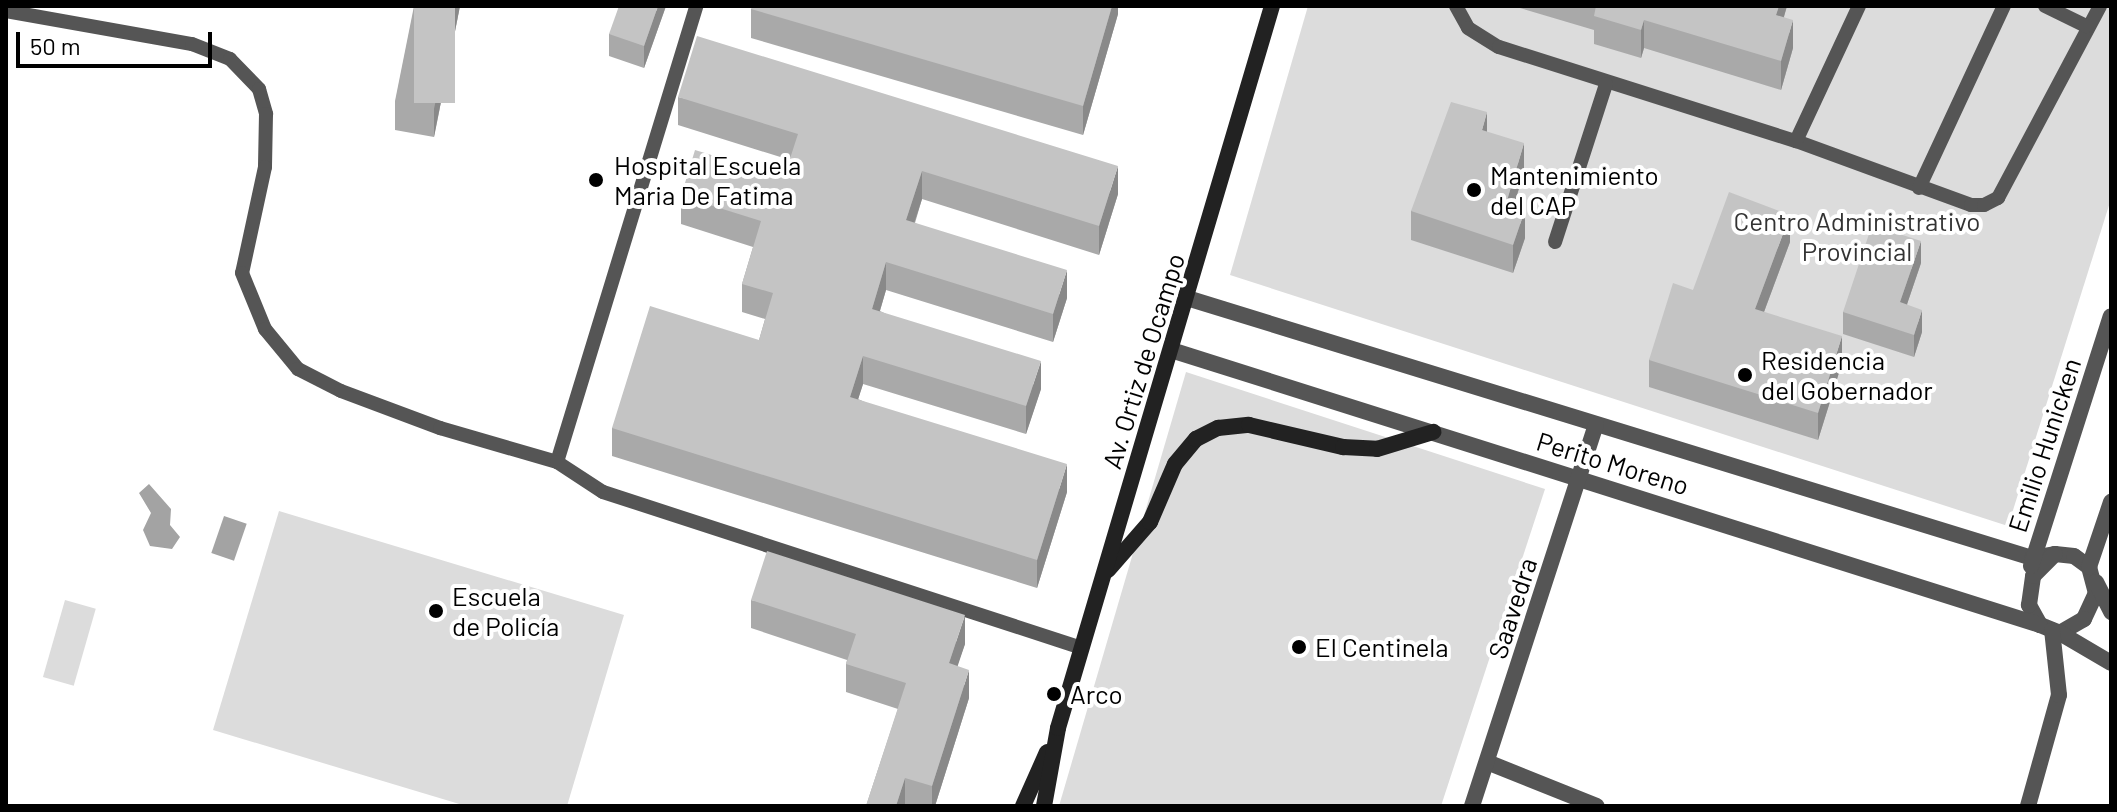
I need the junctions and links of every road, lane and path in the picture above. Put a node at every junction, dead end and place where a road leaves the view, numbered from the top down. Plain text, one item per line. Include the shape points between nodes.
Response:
1 (696, 6) edge
2 (1272, 6) edge
3 (1456, 6) edge
4 (1859, 6) edge
5 (2004, 6) edge
6 (2045, 6) edge
7 (2100, 6) edge
8 (6, 11) edge
9 (2086, 26) junction
10 (1606, 84) junction
11 (1796, 141) junction
12 (1919, 188) junction
13 (1555, 242) dead end
14 (1187, 298) junction
15 (2111, 316) edge
16 (1171, 350) junction
17 (1596, 425) junction
18 (1433, 432) junction
19 (557, 462) junction
20 (1580, 478) junction
21 (2111, 502) edge
22 (2055, 554) junction
23 (2032, 558) junction
24 (1104, 574) junction
25 (2092, 574) junction
26 (2028, 591) junction
27 (2111, 612) edge
28 (2051, 629) junction
29 (1082, 648) junction
30 (2111, 663) edge
31 (1058, 728) junction
32 (1487, 762) junction
33 (1023, 806) edge
34 (1044, 806) edge
35 (1472, 806) edge
36 (1597, 806) edge
37 (2028, 806) edge

1 - 19 lane
2 - 14 main road, Av. Ortiz de Ocampo
3 - 10 lane via 1468,28 1499,47
4 - 11 lane
5 - 12 lane
6 - 9 lane
7 - 9 lane
8 - 19 lane via 192,44 230,59 259,89 266,114 265,167 242,273 273,339 298,369 341,391 440,428
9 - 12 lane via 1998,198 1971,205
10 - 11 lane
10 - 13 lane
11 - 12 lane
14 - 16 main road, Av. Ortiz de Ocampo
14 - 17 street, Perito Moreno
15 - 23 street, Emilio Hunicken
16 - 18 street, Perito Moreno
16 - 24 main road, Av. Ortiz de Ocampo
17 - 20 street, Saavedra
17 - 23 street, Perito Moreno
18 - 20 street, Perito Moreno
18 - 24 main road via 1377,449 1343,447 1249,425 1218,428 1196,439 1175,464 1150,522
19 - 29 lane via 603,492
20 - 28 street, Perito Moreno
20 - 32 street, Saavedra
21 - 25 street
22 - 23 street, Perito Moreno
22 - 25 street, Emilio Hunicken via 2074,556
22 - 26 street, Emilio Hunicken via 2033,576
23 - 26 street, Emilio Hunicken
24 - 29 main road, Av. Ortiz de Ocampo
25 - 27 street
25 - 28 street via 2093,603 2084,619
26 - 28 street, Emilio Hunicken via 2029,605
28 - 30 street, Perito Moreno
28 - 37 street, Emilio Hunicken via 2059,695
29 - 31 main road, Av. Ortiz de Ocampo
31 - 33 main road, Av. Ortiz de Ocampo
31 - 34 main road, Av. Ortiz de Ocampo
32 - 35 street, Saavedra
32 - 36 street

